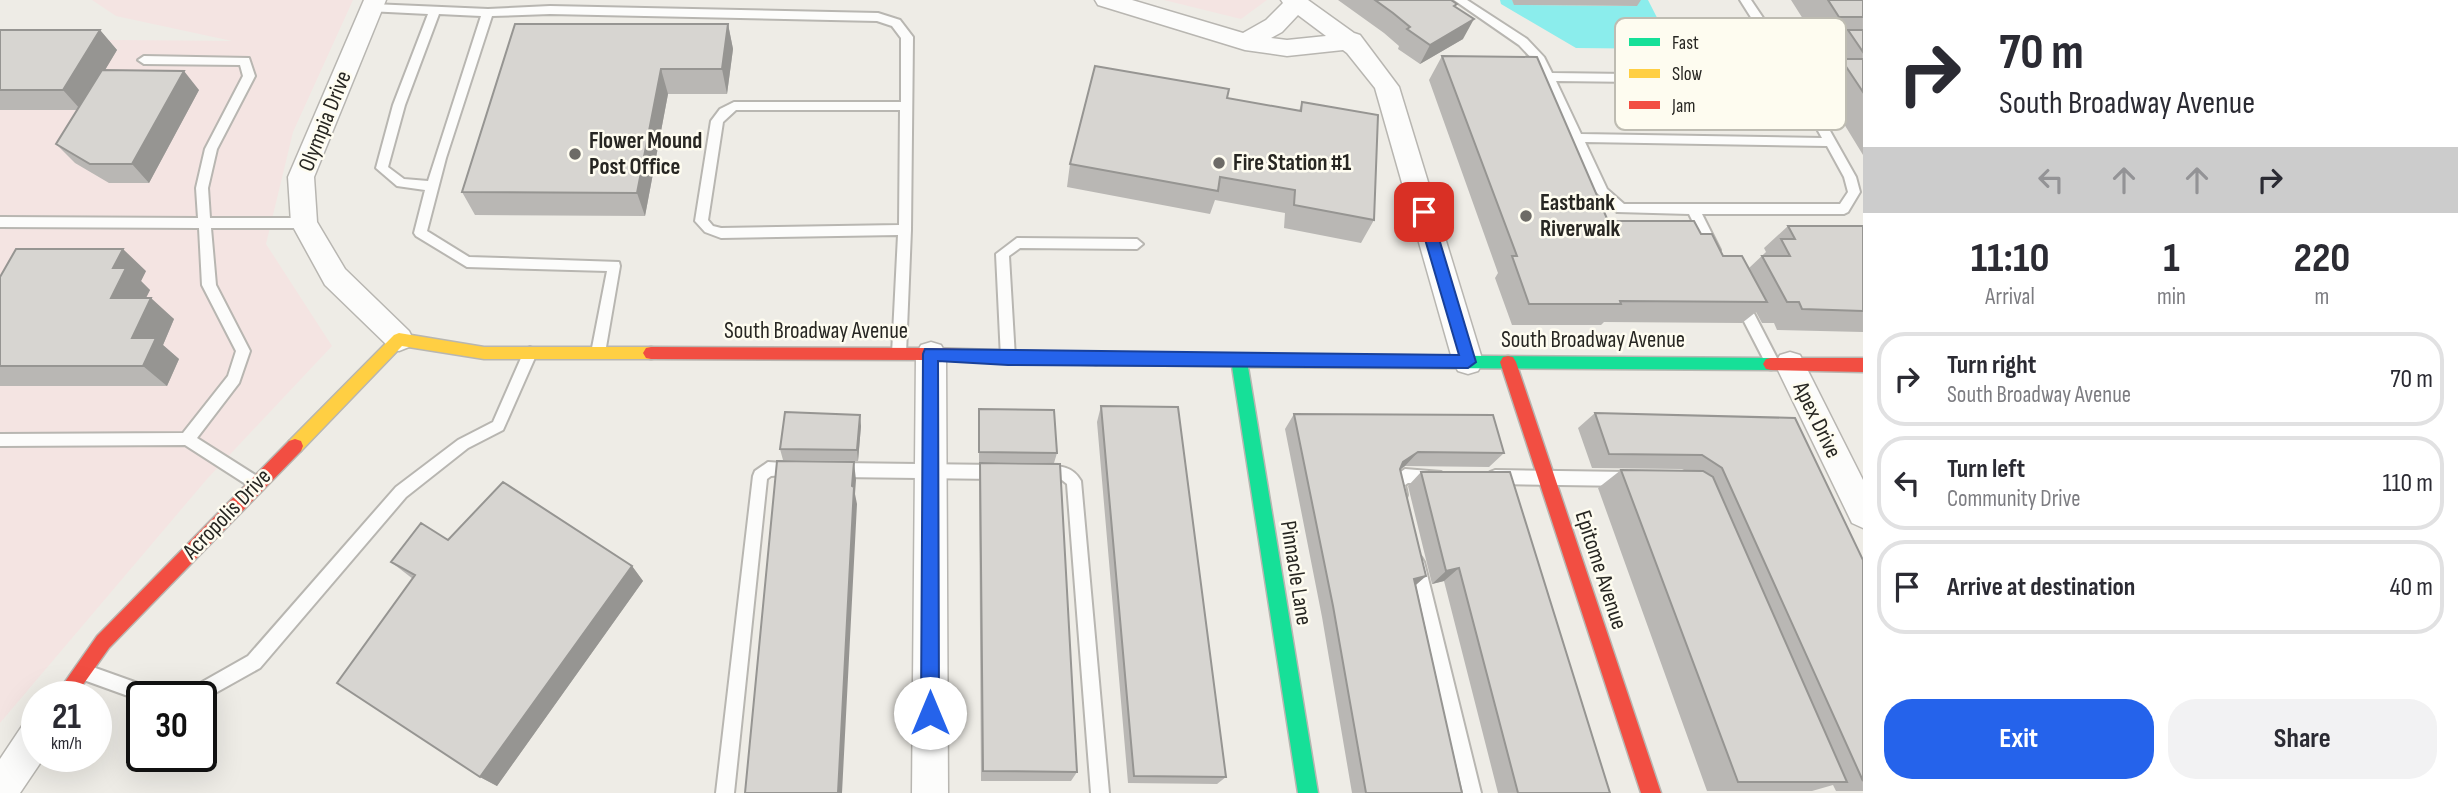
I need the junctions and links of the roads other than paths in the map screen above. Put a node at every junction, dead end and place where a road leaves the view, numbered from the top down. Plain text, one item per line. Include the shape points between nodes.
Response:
1 (1106, 0) edge
2 (1459, 0) edge
3 (1745, 0) edge
4 (1294, 2) edge
5 (373, 4) edge
6 (435, 10) junction
7 (488, 13) junction
8 (1757, 18) edge
9 (1352, 41) junction
10 (1245, 42) junction
11 (144, 60) dead end
12 (1550, 78) junction
13 (1615, 79) edge
14 (907, 106) junction
15 (1823, 130) edge
16 (1577, 138) junction
17 (1830, 142) junction
18 (432, 186) junction
19 (1693, 209) junction
20 (0, 222) edge
21 (206, 222) junction
22 (304, 223) junction
23 (905, 230) junction
24 (1136, 244) dead end
25 (1717, 257) edge
26 (1736, 293) edge
27 (399, 339) junction
28 (530, 353) junction
29 (598, 353) junction
30 (915, 354) junction
31 (1008, 358) junction
32 (1239, 360) junction
33 (1468, 362) junction
34 (1508, 362) junction
35 (1781, 364) junction
36 (1863, 365) edge
37 (187, 439) junction
38 (0, 440) edge
39 (930, 471) junction
40 (1456, 477) edge
41 (1482, 477) edge
42 (1546, 478) junction
43 (1642, 479) edge
44 (256, 484) junction
45 (1404, 510) edge
46 (1863, 513) edge
47 (1414, 551) edge
48 (82, 671) junction
49 (75, 681) edge
50 (217, 683) edge
51 (126, 687) edge
52 (21, 760) edge
53 (0, 791) edge
54 (725, 793) edge
55 (930, 793) edge
56 (1100, 793) edge
57 (1308, 793) edge
58 (1472, 793) edge
59 (1651, 793) edge

1 - 10 street
2 - 12 lane via 1523,42
3 - 8 lane
4 - 9 street
4 - 10 street via 1274,26
5 - 6 lane
5 - 22 street, Olympia Drive via 301,177
6 - 7 lane
6 - 18 lane via 399,105 382,168 401,183
7 - 14 lane via 550,10 878,17 896,23 907,37
7 - 18 lane
9 - 10 street via 1287,48
9 - 33 street via 1387,87
11 - 21 lane via 245,61 250,76 211,149 202,188
12 - 13 lane
12 - 16 lane
14 - 23 lane
14 - 23 lane via 734,106 717,121 701,221 721,233
15 - 17 lane
16 - 17 lane
16 - 19 lane via 1602,192 1621,209
17 - 19 lane via 1854,192 1844,209
18 - 29 lane via 419,233 467,262 614,266
19 - 25 lane
20 - 21 lane
21 - 22 lane
21 - 37 lane via 209,285 243,351 234,379
22 - 27 street, Olympia Drive via 335,277
23 - 30 lane
24 - 31 lane via 1017,243 1002,254
26 - 35 lane
27 - 28 street, South Broadway Avenue via 484,352
27 - 44 street, Acropolis Drive
28 - 29 street, South Broadway Avenue
28 - 50 lane via 498,426 463,443 401,492 254,662
29 - 30 street, South Broadway Avenue
30 - 31 street, South Broadway Avenue
30 - 39 street
31 - 32 street, South Broadway Avenue
32 - 33 street, South Broadway Avenue
32 - 57 street, Pinnacle Lane
33 - 34 street, South Broadway Avenue
34 - 35 street, South Broadway Avenue
34 - 42 street, Epitome Avenue
35 - 36 street, South Broadway Avenue
35 - 46 street, Apex Drive
37 - 38 lane
37 - 44 lane
39 - 54 lane via 768,469 760,475
39 - 55 street
39 - 56 lane via 1065,473 1074,481
40 - 45 lane via 1405,476 1397,483
41 - 42 lane
42 - 43 lane
42 - 59 street, Epitome Avenue
44 - 48 street, Acropolis Drive via 103,642
47 - 58 lane
48 - 49 street, Acropolis Drive
48 - 51 lane
52 - 53 street

